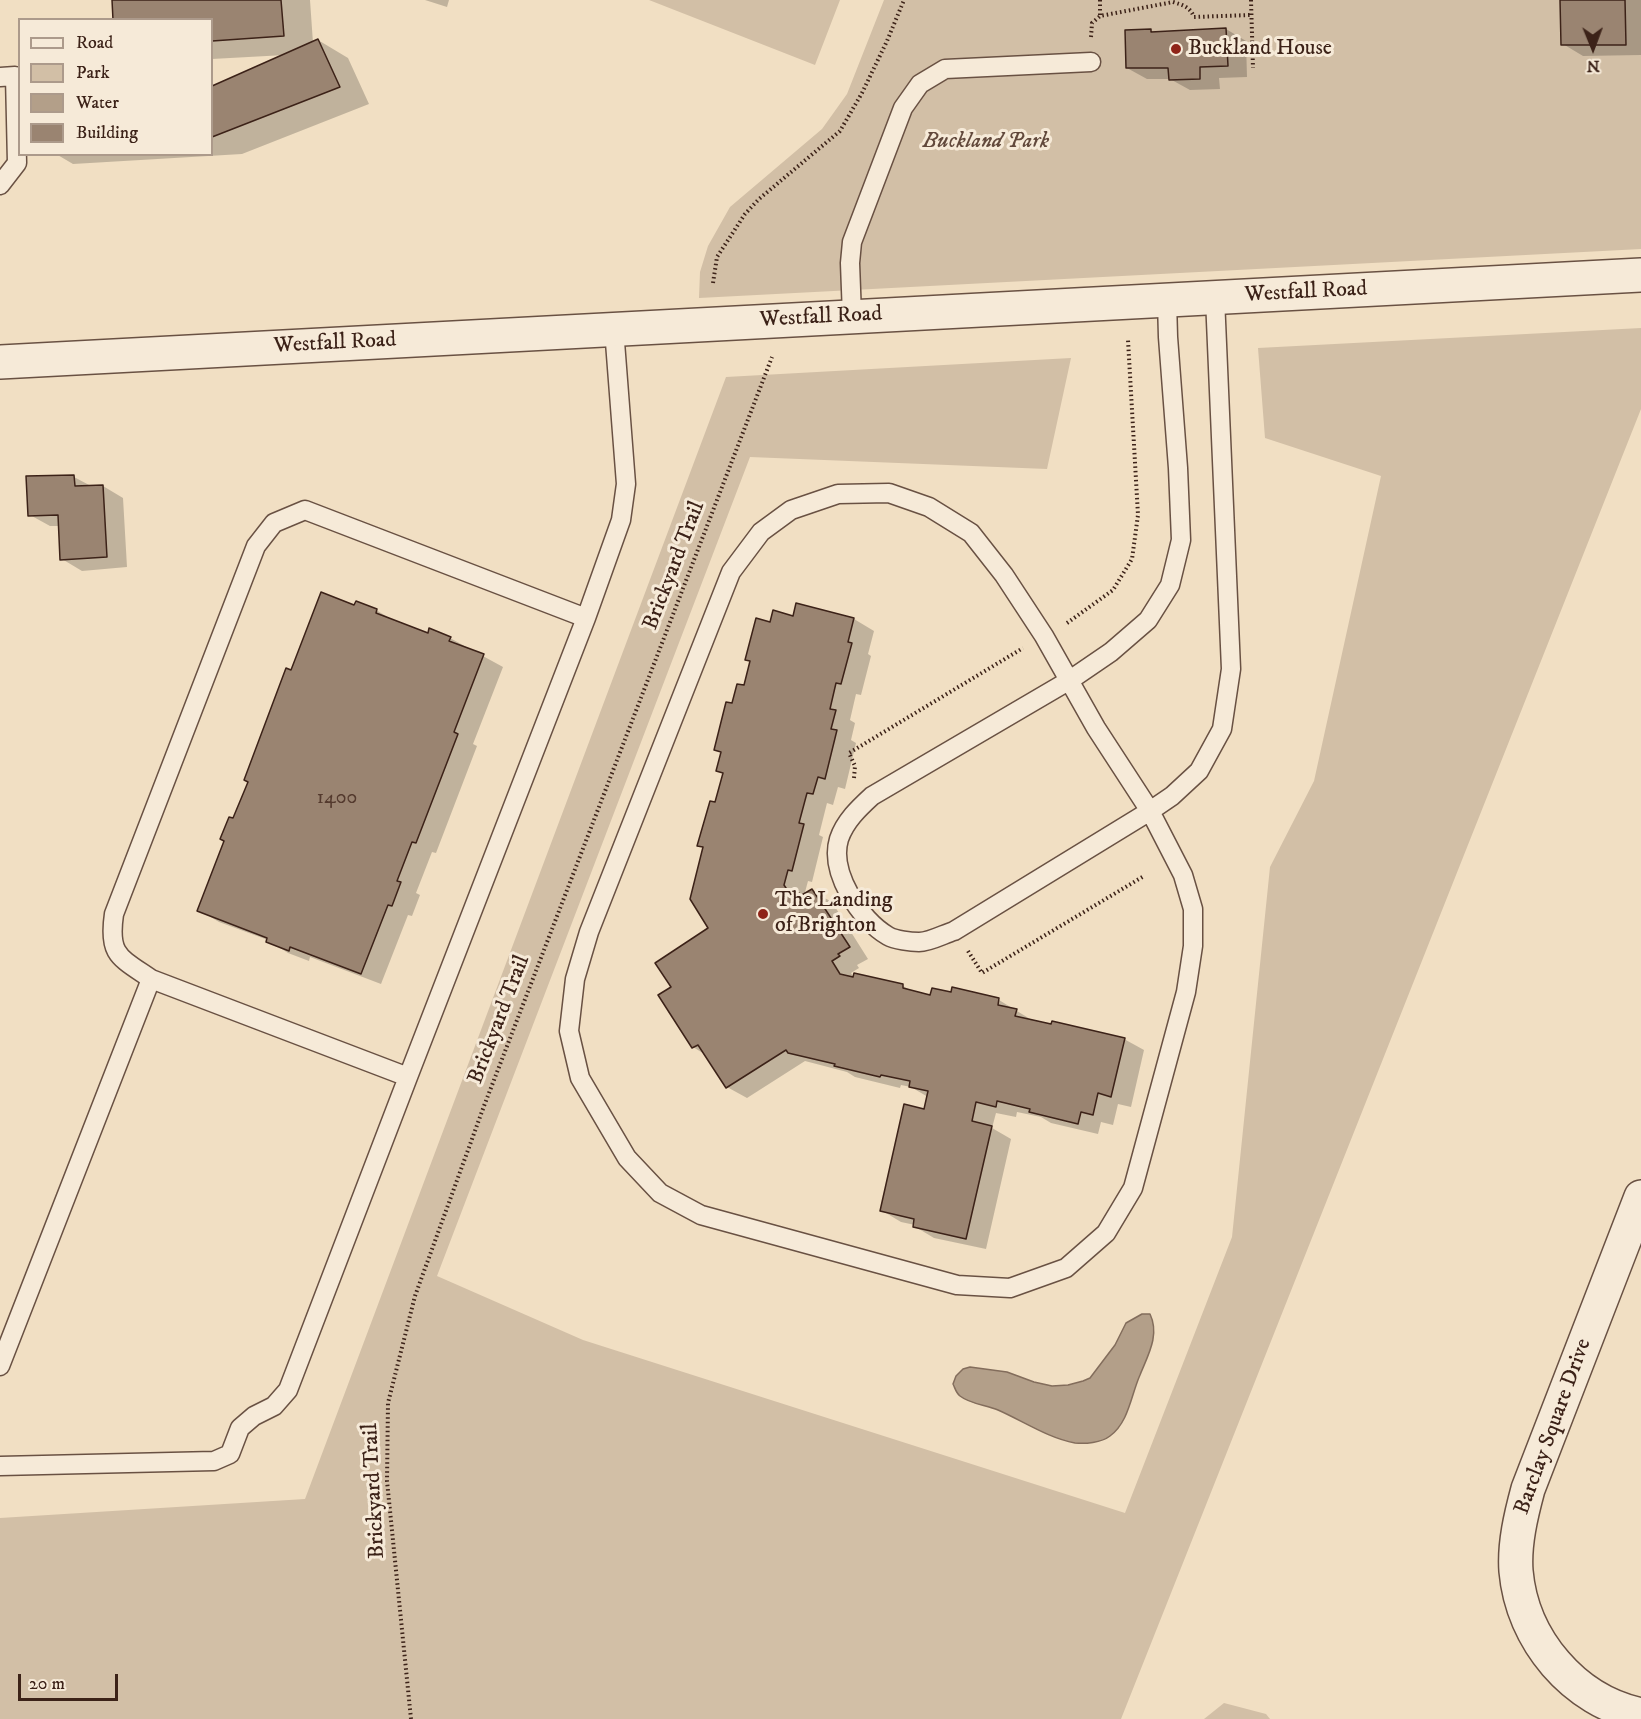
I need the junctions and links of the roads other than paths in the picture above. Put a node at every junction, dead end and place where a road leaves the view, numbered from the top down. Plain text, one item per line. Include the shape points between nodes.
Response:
1 (1090, 62) road end
2 (0, 76) edge
3 (0, 185) edge
4 (1641, 275) edge
5 (1215, 298) junction
6 (1167, 301) junction
7 (852, 316) junction
8 (614, 329) junction
9 (0, 362) edge
10 (586, 618) junction
11 (1070, 680) junction
12 (1150, 811) junction
13 (151, 979) junction
14 (408, 1077) junction
15 (1641, 1197) edge
16 (0, 1366) edge
17 (0, 1466) edge
18 (1641, 1715) edge

1 - 7 lane via 945,69 920,84 903,108 852,242
2 - 3 lane via 15,76 16,163
4 - 5 street, Westfall Road
5 - 6 street, Westfall Road
5 - 12 lane via 1231,669 1222,729 1199,771
6 - 7 street, Westfall Road
6 - 11 lane via 1180,540 1170,585 1148,620
7 - 8 street, Westfall Road
8 - 9 street, Westfall Road
8 - 10 lane via 626,484 621,520
10 - 13 lane via 305,510 274,523 256,546 114,914 111,934 119,957
10 - 14 lane
11 - 12 lane
11 - 12 lane via 872,796 853,814 839,840 838,868 852,899 868,922 890,937 921,942 954,931
11 - 12 lane via 1004,575 971,533 929,507 889,493 838,495 791,510 761,532 731,572 589,932 574,980 569,1031 580,1078 627,1158 660,1193 701,1215 957,1285 1010,1287 1066,1268 1106,1233 1132,1188 1186,992 1193,946 1193,909 1183,874
13 - 14 lane
13 - 16 lane
14 - 17 lane via 288,1390 274,1406 240,1428 230,1454 214,1461
15 - 18 street, Barclay Square Drive via 1527,1489 1516,1570 1534,1631 1552,1661 1572,1682 1598,1699

